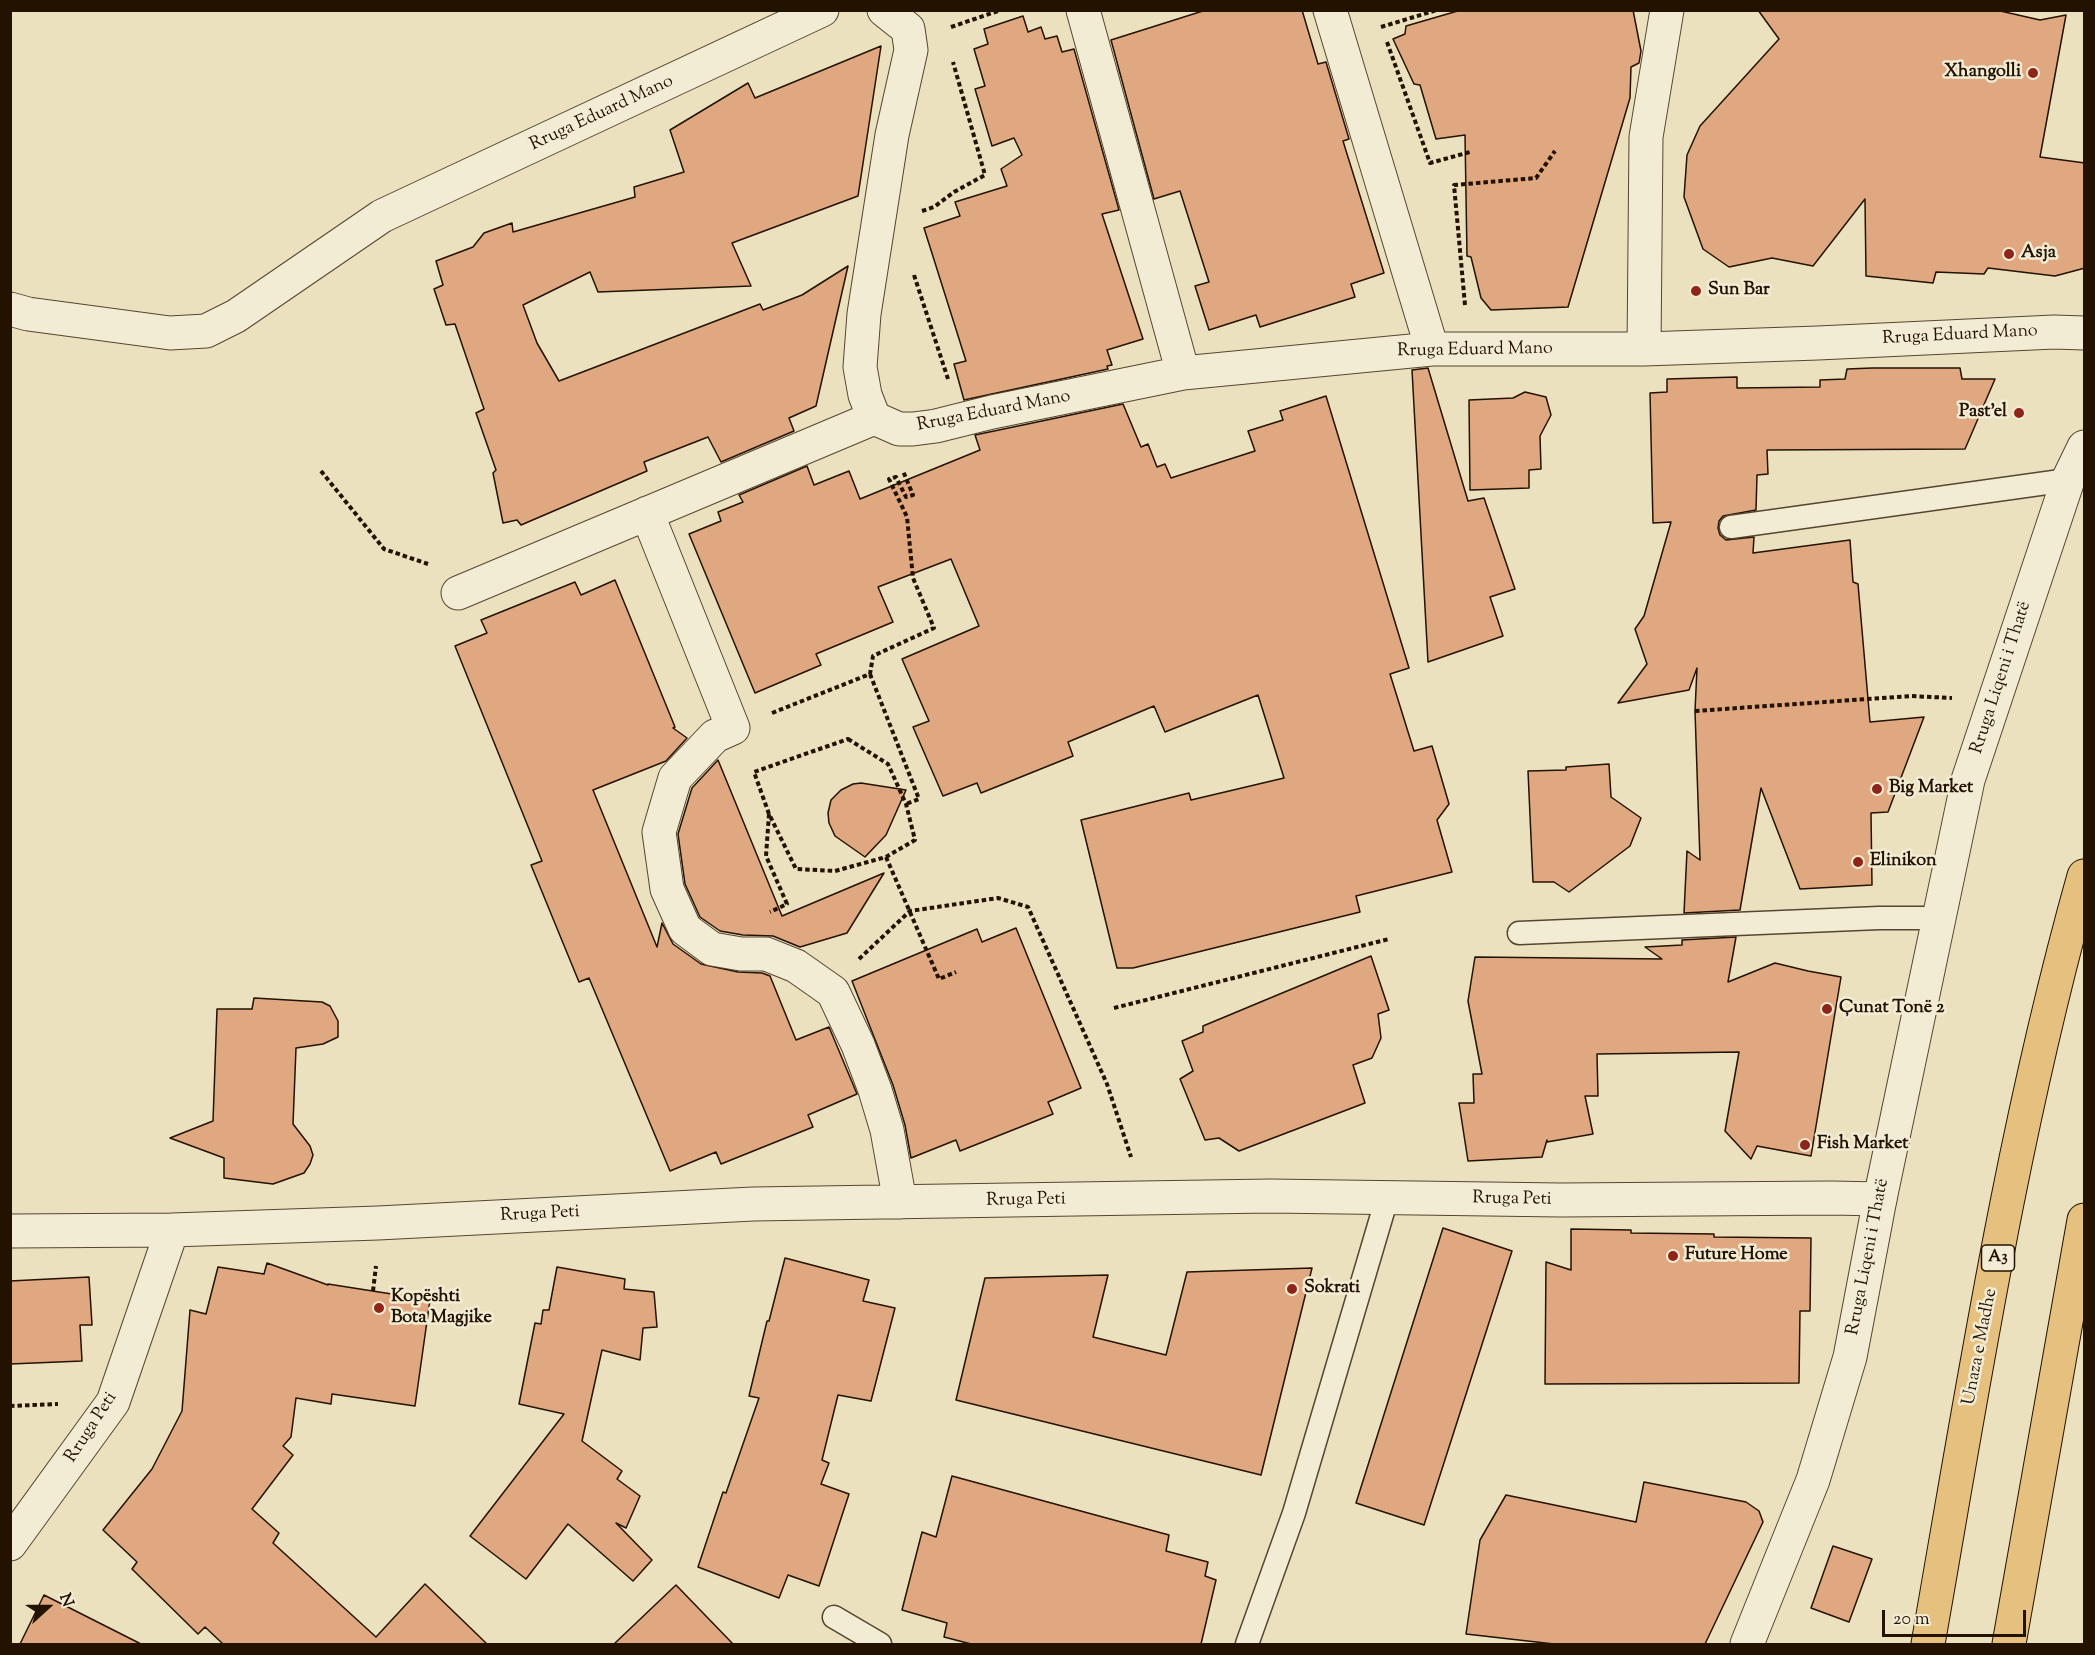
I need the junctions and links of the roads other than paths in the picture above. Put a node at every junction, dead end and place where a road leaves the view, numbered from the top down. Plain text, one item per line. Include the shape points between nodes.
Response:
1 (884, 10) edge
2 (1083, 10) edge
3 (1330, 10) edge
4 (1667, 10) edge
5 (813, 13) edge
6 (10, 309) edge
7 (2085, 333) edge
8 (1432, 349) junction
9 (1644, 349) junction
10 (1183, 373) junction
11 (874, 418) junction
12 (2085, 447) edge
13 (2068, 480) junction
14 (647, 513) junction
15 (1731, 527) dead end
16 (458, 593) road end
17 (2085, 876) edge
18 (1939, 918) junction
19 (1519, 933) dead end
20 (1387, 1198) junction
21 (1880, 1199) junction
22 (900, 1203) junction
23 (2085, 1220) edge
24 (172, 1230) junction
25 (10, 1231) edge
26 (10, 1544) edge
27 (834, 1617) dead end
28 (880, 1644) edge
29 (1247, 1644) edge
30 (1747, 1644) edge
31 (1928, 1644) edge
32 (2008, 1644) edge

1 - 11 street via 908,29 911,50 890,147 864,314 860,367
2 - 10 street
3 - 8 street
4 - 9 street via 1646,137
5 - 6 street, Rruga Eduard Mano via 382,216 236,316 206,331 170,333
7 - 9 street, Rruga Eduard Mano
8 - 9 street, Rruga Eduard Mano
8 - 10 street, Rruga Eduard Mano
10 - 11 street, Rruga Eduard Mano via 936,426 899,429
11 - 14 street
12 - 13 street, Rruga Liqeni i Thatë
13 - 15 lane
13 - 18 street, Rruga Liqeni i Thatë via 1968,780
14 - 16 street
14 - 22 street via 734,728 715,736 675,778 659,832 667,889 685,929 712,950 766,954 796,966 833,992 875,1090 887,1130
17 - 31 highway, Unaza e Madhe / A3 via 2057,972 2022,1132
18 - 19 lane
18 - 21 street, Rruga Liqeni i Thatë
20 - 21 street, Rruga Peti
20 - 22 street, Rruga Peti via 1270,1196
20 - 29 lane via 1294,1513
21 - 30 street, Rruga Liqeni i Thatë via 1850,1357 1813,1480
22 - 24 street, Rruga Peti via 753,1204
23 - 32 highway
24 - 25 street, Rruga Peti
24 - 26 street, Rruga Peti via 113,1402
27 - 28 lane

